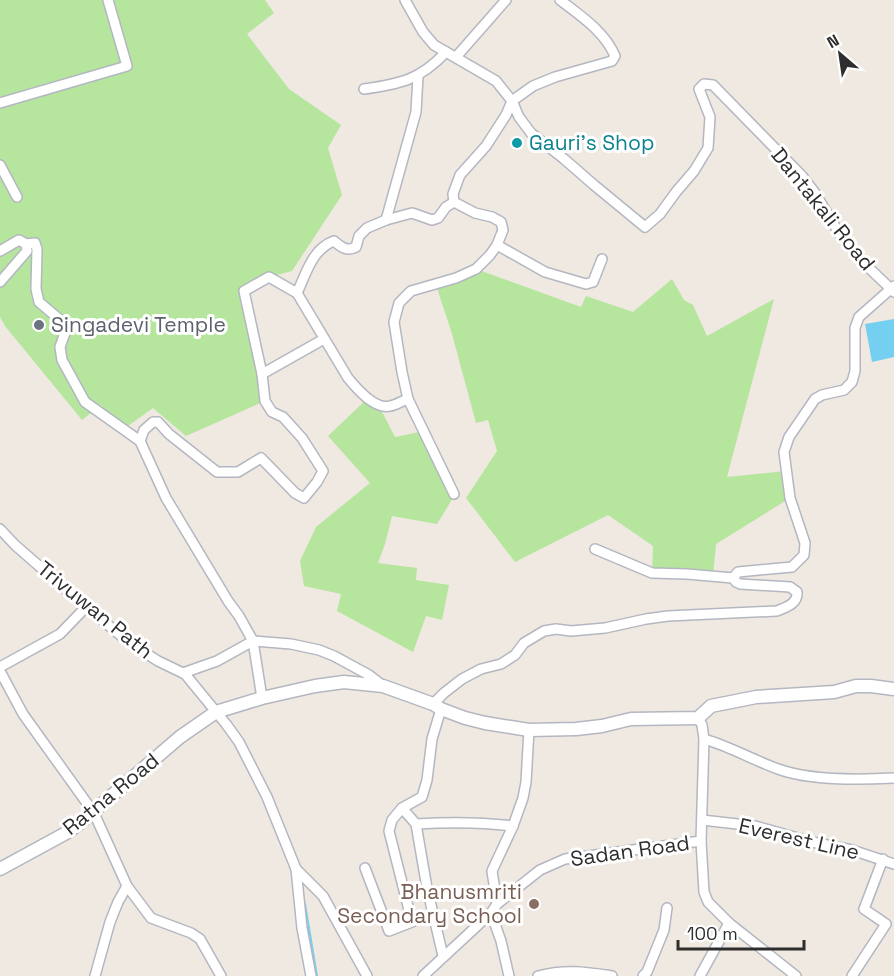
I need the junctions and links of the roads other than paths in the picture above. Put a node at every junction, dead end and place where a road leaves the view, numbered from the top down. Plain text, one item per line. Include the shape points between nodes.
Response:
1 (108, 0) edge
2 (405, 0) edge
3 (506, 0) edge
4 (560, 0) edge
5 (446, 52) junction
6 (456, 57) junction
7 (418, 76) junction
8 (364, 89) dead end
9 (512, 102) junction
10 (0, 103) edge
11 (0, 165) edge
12 (17, 197) dead end
13 (454, 202) junction
14 (386, 220) junction
15 (26, 244) junction
16 (497, 245) junction
17 (0, 251) edge
18 (602, 259) dead end
19 (0, 282) edge
20 (893, 289) edge
21 (297, 293) junction
22 (324, 339) junction
23 (262, 374) junction
24 (408, 399) junction
25 (140, 441) junction
26 (454, 494) dead end
27 (0, 530) edge
28 (596, 549) dead end
29 (733, 578) junction
30 (86, 607) junction
31 (253, 641) junction
32 (0, 669) edge
33 (183, 673) junction
34 (382, 686) junction
35 (894, 689) edge
36 (262, 698) junction
37 (437, 706) junction
38 (216, 712) junction
39 (698, 718) junction
40 (529, 730) junction
41 (704, 739) junction
42 (894, 778) edge
43 (402, 808) junction
44 (94, 813) junction
45 (702, 820) junction
46 (416, 824) junction
47 (513, 826) junction
48 (701, 841) junction
49 (883, 859) junction
50 (894, 864) edge
51 (365, 868) dead end
52 (0, 869) edge
53 (296, 869) junction
54 (127, 886) junction
55 (494, 908) junction
56 (667, 908) dead end
57 (729, 923) junction
58 (443, 956) junction
59 (95, 976) edge
60 (221, 976) edge
61 (311, 976) edge
62 (367, 976) edge
63 (423, 976) edge
64 (509, 976) edge
65 (538, 976) edge
66 (612, 976) edge
67 (643, 976) edge
68 (700, 976) edge
69 (796, 976) edge
70 (852, 976) edge

1 - 10 street via 127,66
2 - 5 street, Dantakali Road via 423,32
3 - 6 street
4 - 9 street via 585,19 610,45 615,56 612,61 533,86
5 - 6 street, Dantakali Road
5 - 7 street
6 - 9 street, Dantakali Road via 496,81
7 - 8 street
7 - 14 street via 416,112
9 - 13 street via 486,146 460,176
9 - 20 street, Dantakali Road via 531,133 645,226 660,214 708,148 710,117 699,89 704,84 713,85 802,176 842,238
11 - 12 street
13 - 14 street via 432,220 412,213
13 - 16 street via 501,222 503,230
14 - 21 street via 367,228 351,250 334,241 325,244 316,253
15 - 17 street via 19,240
15 - 19 street via 27,251
15 - 25 street via 35,243 39,302 66,330 60,347 62,360 85,402
16 - 18 street via 545,272 586,284 593,282
16 - 24 street via 476,269 411,291 399,303 394,322
20 - 29 street via 859,317 852,381 844,390 815,399 789,437 784,452 790,498 805,543 804,555 792,567 738,572
21 - 22 street
21 - 23 street via 269,277 244,291
22 - 23 street
22 - 24 street via 348,378 368,398 389,407
23 - 25 street via 265,401 272,412 284,417 296,431 323,471 304,498 261,458 238,472 217,472 158,422 144,430
24 - 26 street
25 - 31 street via 166,498
27 - 30 street, Trivuwan Path
28 - 29 street via 652,573
29 - 37 street via 740,584 790,588 797,592 797,597 788,607 777,610 668,616 605,628 544,631 501,664 462,679 444,693
30 - 32 street via 60,634
30 - 33 street, Trivuwan Path via 130,643
31 - 33 street via 217,661
31 - 34 street via 319,650
31 - 36 street
32 - 44 street via 22,714
33 - 38 street, Trivuwan Path
34 - 36 street, Ratna Road via 344,682
34 - 37 street, Ratna Road
35 - 39 street via 871,686 756,697 711,706
36 - 38 street, Ratna Road
37 - 40 street, Ratna Road via 485,723
37 - 43 street via 422,797
38 - 44 street, Ratna Road via 180,737
38 - 53 street, Trivuwan Path via 250,763
39 - 40 street, Ratna Road via 631,719 576,729
39 - 41 street
40 - 47 street via 526,782
41 - 42 street via 802,775
41 - 45 street
43 - 46 street
43 - 51 street via 389,831 412,922 389,931
44 - 52 street, Ratna Road via 68,832
44 - 54 street
45 - 48 street
45 - 49 street, Everest Line via 755,826
46 - 47 street
46 - 58 street
47 - 55 street via 492,871
48 - 55 street, Sadan Road via 565,859 540,870
48 - 57 street via 704,892 708,902
49 - 50 street, Everest Line
49 - 70 street via 864,909 886,924
53 - 61 street
53 - 62 street via 323,896
54 - 59 street via 110,922
54 - 60 street via 151,918 200,939
55 - 58 street, Sadan Road
55 - 64 street
56 - 67 street via 664,930
57 - 68 street
57 - 69 street
58 - 63 street, Sadan Road
65 - 66 street via 556,972

